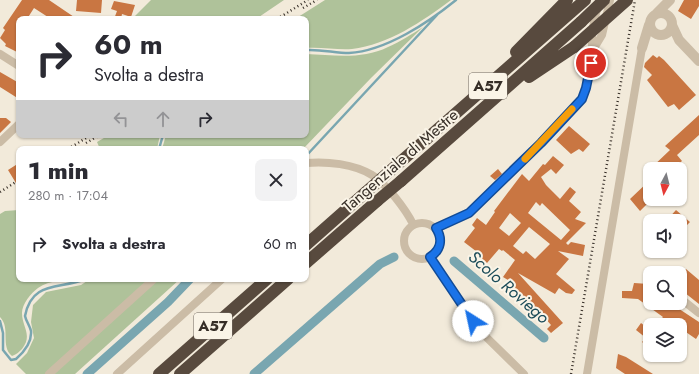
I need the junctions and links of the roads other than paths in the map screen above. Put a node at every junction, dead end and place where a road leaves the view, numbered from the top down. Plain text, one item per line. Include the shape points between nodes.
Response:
1 (567, 0) edge
2 (586, 0) edge
3 (600, 0) edge
4 (604, 0) edge
5 (610, 0) edge
6 (627, 0) edge
7 (670, 1) edge
8 (657, 13) junction
9 (671, 21) junction
10 (649, 25) junction
11 (661, 35) junction
12 (679, 40) junction
13 (642, 48) junction
14 (593, 51) junction
15 (0, 54) edge
16 (699, 61) edge
17 (16, 64) edge
18 (494, 100) junction
19 (466, 105) junction
20 (16, 127) edge
21 (0, 142) edge
22 (309, 163) edge
23 (413, 224) junction
24 (436, 228) junction
25 (309, 242) edge
26 (430, 257) junction
27 (309, 260) edge
28 (151, 282) edge
29 (219, 282) edge
30 (264, 282) edge
31 (285, 282) edge
32 (687, 304) edge
33 (699, 313) edge
34 (587, 373) edge
35 (49, 374) edge
36 (117, 374) edge
37 (159, 374) edge
38 (180, 374) edge
39 (524, 374) edge

1 - 19 highway, A57
2 - 19 highway, Tangenziale di Mestre / A57
3 - 14 street via 592,36
4 - 18 highway, Tangenziale di Mestre / A57, bridge
5 - 14 street via 602,35
6 - 18 highway, A57, bridge via 574,47
7 - 8 street
7 - 9 street
8 - 9 street via 662,12
8 - 10 street via 650,19
9 - 11 street via 671,29
9 - 12 street
10 - 11 street via 652,31
10 - 13 street
11 - 12 street
11 - 13 street
12 - 16 street
13 - 34 street
14 - 24 street via 582,99 469,213
15 - 17 street
18 - 27 highway, Tangenziale di Mestre / A57, bridge
19 - 25 highway, Tangenziale di Mestre / A57, bridge
20 - 21 street
22 - 23 street via 356,168 373,175 401,204
23 - 24 street via 425,222
23 - 26 street via 404,235 404,247 413,257
24 - 26 street via 439,246 436,253
26 - 39 street via 479,330
28 - 35 street
29 - 36 street
30 - 37 highway, A57
31 - 38 highway, A57
32 - 33 street

